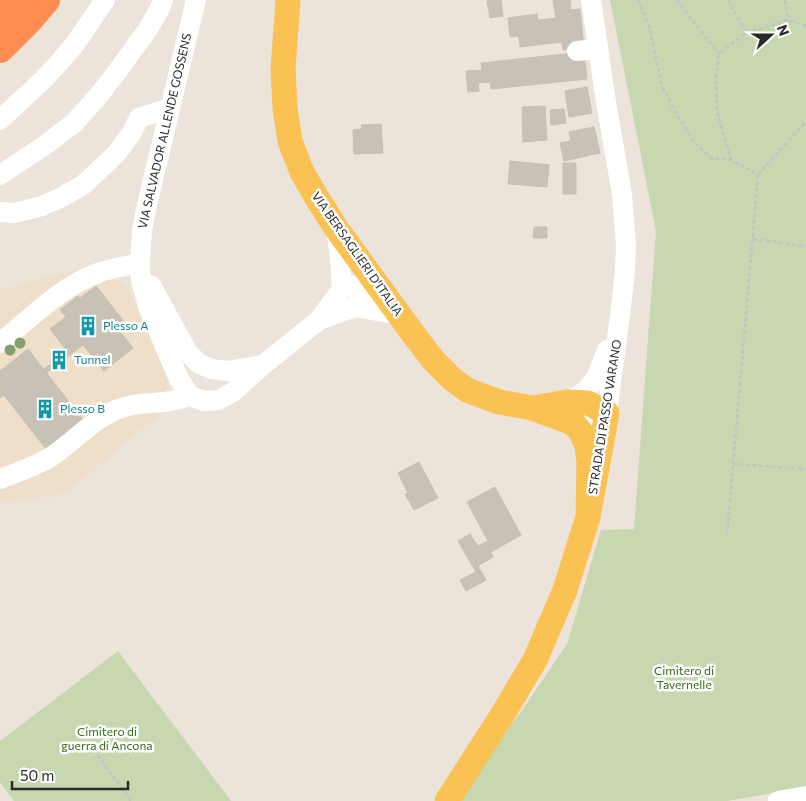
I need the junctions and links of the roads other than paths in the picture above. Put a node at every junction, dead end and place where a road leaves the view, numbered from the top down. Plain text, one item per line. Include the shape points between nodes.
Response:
1 (17, 0) edge
2 (46, 0) edge
3 (105, 0) edge
4 (163, 0) edge
5 (196, 0) edge
6 (288, 0) edge
7 (591, 0) edge
8 (0, 19) edge
9 (0, 49) edge
10 (598, 49) junction
11 (577, 51) dead end
12 (168, 117) junction
13 (0, 120) edge
14 (0, 175) edge
15 (5, 210) edge
16 (336, 228) junction
17 (140, 263) junction
18 (374, 279) junction
19 (342, 289) junction
20 (355, 307) junction
21 (400, 315) junction
22 (620, 315) junction
23 (319, 320) junction
24 (0, 343) edge
25 (198, 362) junction
26 (263, 365) junction
27 (179, 379) junction
28 (190, 396) junction
29 (570, 412) junction
30 (607, 412) junction
31 (0, 479) edge
32 (588, 516) junction
33 (806, 796) edge
34 (446, 801) edge
35 (778, 801) edge

1 - 8 highway
2 - 9 highway
3 - 13 street via 76,44
4 - 14 street via 148,29 120,69 74,123
5 - 12 street, VIA SALVADOR ALLENDE GOSSENS
6 - 16 main road, VIA BERSAGLIERI D'ITALIA via 283,68 290,141 302,172
7 - 10 street, STRADA DI PASSO VARANO
10 - 11 street
10 - 22 street, STRADA DI PASSO VARANO via 622,194 626,246
12 - 15 street via 139,118 116,154 82,185 62,197 42,206
12 - 17 street, VIA SALVADOR ALLENDE GOSSENS via 142,230
16 - 18 main road, VIA BERSAGLIERI D'ITALIA
16 - 19 street
17 - 24 street via 99,272 76,284 42,307
17 - 25 street via 187,351
17 - 27 street, VIA SALVADOR ALLENDE GOSSENS via 141,281 149,308
18 - 19 street
18 - 20 street
18 - 21 main road, VIA BERSAGLIERI D'ITALIA
19 - 23 street
20 - 21 street
20 - 23 street
21 - 29 main road, VIA BERSAGLIERI D'ITALIA via 434,361 467,390 499,402
22 - 29 street via 598,376
22 - 30 street, STRADA DI PASSO VARANO
23 - 26 street
25 - 26 street via 211,369 227,371
25 - 27 street
26 - 28 street via 233,392 218,400 204,401
27 - 28 street, VIA SALVADOR ALLENDE GOSSENS
28 - 31 street via 126,406 90,426 48,459
29 - 30 main road, VIA BERSAGLIERI D'ITALIA via 588,403
29 - 32 main road via 587,446
30 - 32 main road, STRADA DI PASSO VARANO
32 - 34 main road, STRADA DI PASSO VARANO via 565,590 535,660
33 - 35 street

